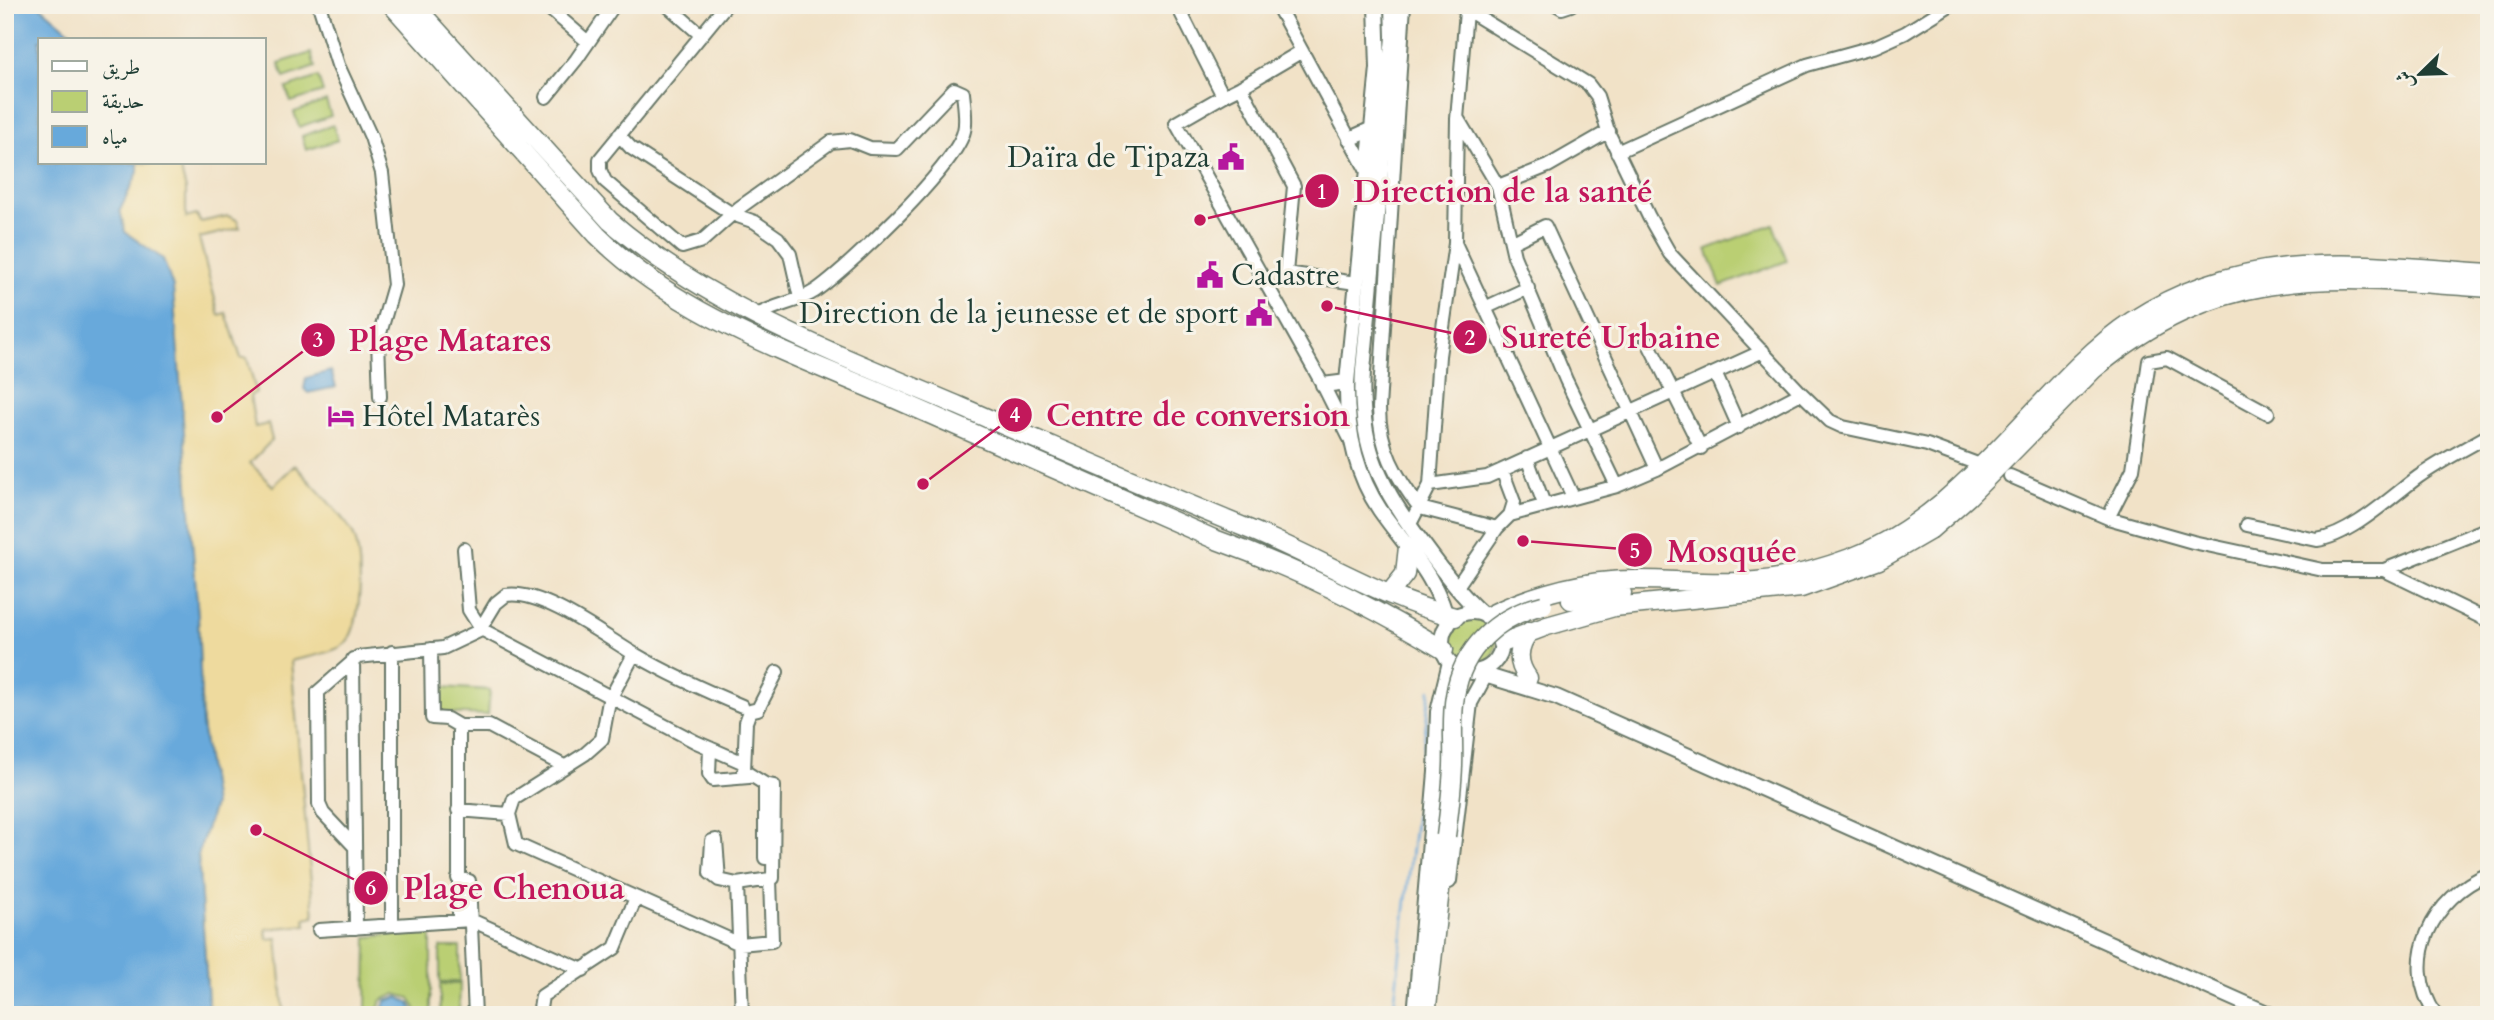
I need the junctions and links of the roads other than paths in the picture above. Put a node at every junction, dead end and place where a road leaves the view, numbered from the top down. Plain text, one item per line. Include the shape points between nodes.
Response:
1 (319, 5) edge
2 (393, 5) edge
3 (414, 5) edge
4 (545, 5) edge
5 (614, 5) edge
6 (667, 5) edge
7 (726, 5) edge
8 (1177, 5) edge
9 (1277, 5) edge
10 (1376, 5) edge
11 (1557, 5) edge
12 (1571, 5) edge
13 (1950, 5) edge
14 (1397, 7) edge
15 (1462, 8) edge
16 (701, 35) junction
17 (588, 42) junction
18 (1302, 51) junction
19 (1241, 87) junction
20 (1223, 96) junction
21 (545, 97) dead end
22 (1457, 119) junction
23 (1372, 129) junction
24 (1609, 131) junction
25 (619, 135) junction
26 (1350, 139) junction
27 (1618, 152) junction
28 (1368, 173) junction
29 (1498, 186) junction
30 (732, 215) junction
31 (1513, 242) junction
32 (1455, 243) junction
33 (2489, 272) edge
34 (1286, 273) junction
35 (1266, 283) junction
36 (1356, 283) junction
37 (1528, 288) junction
38 (2489, 288) edge
39 (800, 298) junction
40 (1487, 307) junction
41 (756, 316) junction
42 (1647, 340) dead end
43 (1763, 351) junction
44 (1715, 373) junction
45 (1347, 382) junction
46 (1323, 385) junction
47 (1673, 392) junction
48 (1801, 393) junction
49 (380, 397) dead end
50 (1631, 410) junction
51 (2268, 413) dead end
52 (1739, 426) junction
53 (1589, 430) junction
54 (2489, 435) edge
55 (1351, 441) junction
56 (1549, 448) junction
57 (1701, 448) junction
58 (1527, 458) junction
59 (1975, 463) dead end
60 (1657, 469) junction
61 (1502, 470) junction
62 (2010, 476) dead end
63 (1430, 485) junction
64 (1616, 486) junction
65 (1573, 497) junction
66 (1544, 504) junction
67 (1420, 508) junction
68 (1510, 515) junction
69 (2108, 518) junction
70 (2247, 525) dead end
71 (1409, 526) junction
72 (1497, 528) junction
73 (2489, 528) edge
74 (1408, 547) junction
75 (464, 549) dead end
76 (2384, 570) junction
77 (1457, 588) junction
78 (1689, 590) junction
79 (1389, 594) junction
80 (1485, 615) junction
81 (1450, 619) junction
82 (2489, 621) edge
83 (481, 629) junction
84 (1530, 631) junction
85 (1501, 648) junction
86 (431, 649) junction
87 (392, 652) junction
88 (634, 654) junction
89 (1447, 656) junction
90 (353, 659) junction
91 (1483, 671) junction
92 (777, 672) dead end
93 (1528, 678) junction
94 (1556, 697) junction
95 (611, 698) junction
96 (745, 712) junction
97 (458, 726) junction
98 (710, 748) junction
99 (744, 763) junction
100 (564, 766) junction
101 (750, 777) junction
102 (458, 810) junction
103 (509, 814) junction
104 (355, 847) junction
105 (2489, 874) edge
106 (767, 879) junction
107 (719, 880) dead end
108 (737, 884) junction
109 (635, 900) junction
110 (465, 920) junction
111 (392, 925) junction
112 (356, 928) junction
113 (319, 930) dead end
114 (1433, 943) junction
115 (740, 944) junction
116 (583, 970) junction
117 (475, 1015) edge
118 (539, 1015) edge
119 (743, 1015) edge
120 (1416, 1015) edge
121 (1426, 1015) edge
122 (1433, 1015) edge
123 (2271, 1015) edge
124 (2436, 1015) edge

1 - 49 street via 338,65 383,173 394,285 378,340
2 - 89 highway via 597,234 657,285 800,357 1339,591
3 - 41 highway via 610,221 661,262
4 - 17 street
5 - 17 street
6 - 16 street
7 - 16 street
8 - 20 street
9 - 18 street
10 - 23 main road via 1379,45
11 - 12 street
13 - 27 street via 1876,46 1807,65
14 - 67 street via 1379,422 1392,466
14 - 71 main road via 1361,403 1374,469
15 - 22 street
15 - 24 street via 1588,84
16 - 25 street
17 - 21 street
18 - 19 street
18 - 26 street
19 - 20 street
19 - 34 street via 1294,186
20 - 35 street via 1176,123
22 - 29 street
22 - 32 street
23 - 26 main road
23 - 28 main road
24 - 27 street
24 - 29 street via 1548,166
25 - 30 street via 631,148
25 - 30 street via 600,159 605,181 682,247 702,242
26 - 28 street
27 - 43 street via 1670,254
28 - 36 main road
29 - 31 street
30 - 39 street via 755,222 778,238 790,254
30 - 39 street via 831,142 850,140 870,148 897,149 954,89 963,93 965,131 950,158 878,237
31 - 37 street
31 - 50 street via 1545,226
32 - 40 street
32 - 63 street via 1439,356
33 - 78 highway via 2300,263 2191,290 2131,322 2102,344 1962,484 1923,520 1894,538 1824,568
34 - 35 street
34 - 36 street
35 - 46 street
36 - 45 main road
37 - 40 street
37 - 53 street
38 - 78 highway via 2306,279 2234,291 2193,306 2146,330 2102,362 1969,496 1906,546 1853,571 1801,588
39 - 41 street via 773,305
40 - 56 street
41 - 79 highway via 853,363 1263,535
42 - 47 street
43 - 44 street
43 - 48 street
44 - 47 street
44 - 52 street
45 - 46 main road
45 - 55 main road
46 - 55 street
47 - 50 street
47 - 57 street
48 - 52 street
48 - 59 street via 1837,424 1927,445
50 - 53 street
50 - 60 street
51 - 69 street via 2166,358 2149,362 2133,469
52 - 57 street
53 - 56 street
53 - 64 street
54 - 70 street via 2327,538 2317,540
55 - 74 main road via 1370,493
56 - 58 street
56 - 65 street
57 - 60 street
58 - 61 street
58 - 66 street
60 - 64 street
61 - 63 street via 1487,477
61 - 68 street via 1514,502
62 - 69 street
63 - 67 street
64 - 65 street
65 - 66 street
66 - 68 street
67 - 71 street
67 - 72 street
68 - 72 street
69 - 76 street via 2299,567
71 - 77 main road
72 - 77 street
73 - 76 street
74 - 79 highway via 1405,574
74 - 81 main road
75 - 83 street via 469,610
76 - 82 street
77 - 80 main road
78 - 80 highway via 1609,581 1534,597
78 - 84 highway
78 - 114 highway, bridge via 1622,593 1543,605 1520,611 1489,630 1458,681
79 - 81 highway
80 - 81 main road via 1468,612
80 - 85 main road via 1500,631
81 - 89 main road via 1442,640
83 - 86 street via 448,646
83 - 88 street via 503,596 522,596 563,611
83 - 95 street
84 - 85 highway
84 - 93 highway via 1519,651
85 - 91 main road
85 - 93 main road
86 - 87 street
86 - 97 street via 432,718
87 - 90 street
87 - 111 street
88 - 95 street
88 - 96 street
89 - 91 main road via 1464,671
89 - 120 main road via 1440,693
90 - 104 street
90 - 104 street via 321,688 316,702 319,804
91 - 94 main road
91 - 122 main road via 1470,703
92 - 96 street via 758,709
93 - 94 main road
94 - 123 main road
95 - 98 street
95 - 100 street via 602,738
96 - 99 street
97 - 100 street via 489,726
97 - 102 street
98 - 99 street
98 - 101 street via 713,780
99 - 101 street
100 - 103 street via 519,794
101 - 106 street via 774,786 773,877
102 - 103 street
102 - 110 street via 458,878 469,881
103 - 109 street via 516,844
104 - 112 street
105 - 124 street via 2459,890 2432,919 2421,971 2424,993
106 - 108 street
106 - 115 street via 772,941
107 - 108 street
108 - 115 street
109 - 115 street
109 - 116 street via 615,948
110 - 111 street
110 - 116 street
110 - 117 street
111 - 112 street
112 - 113 street
114 - 120 highway
114 - 121 highway
115 - 119 street
116 - 118 street via 542,996

